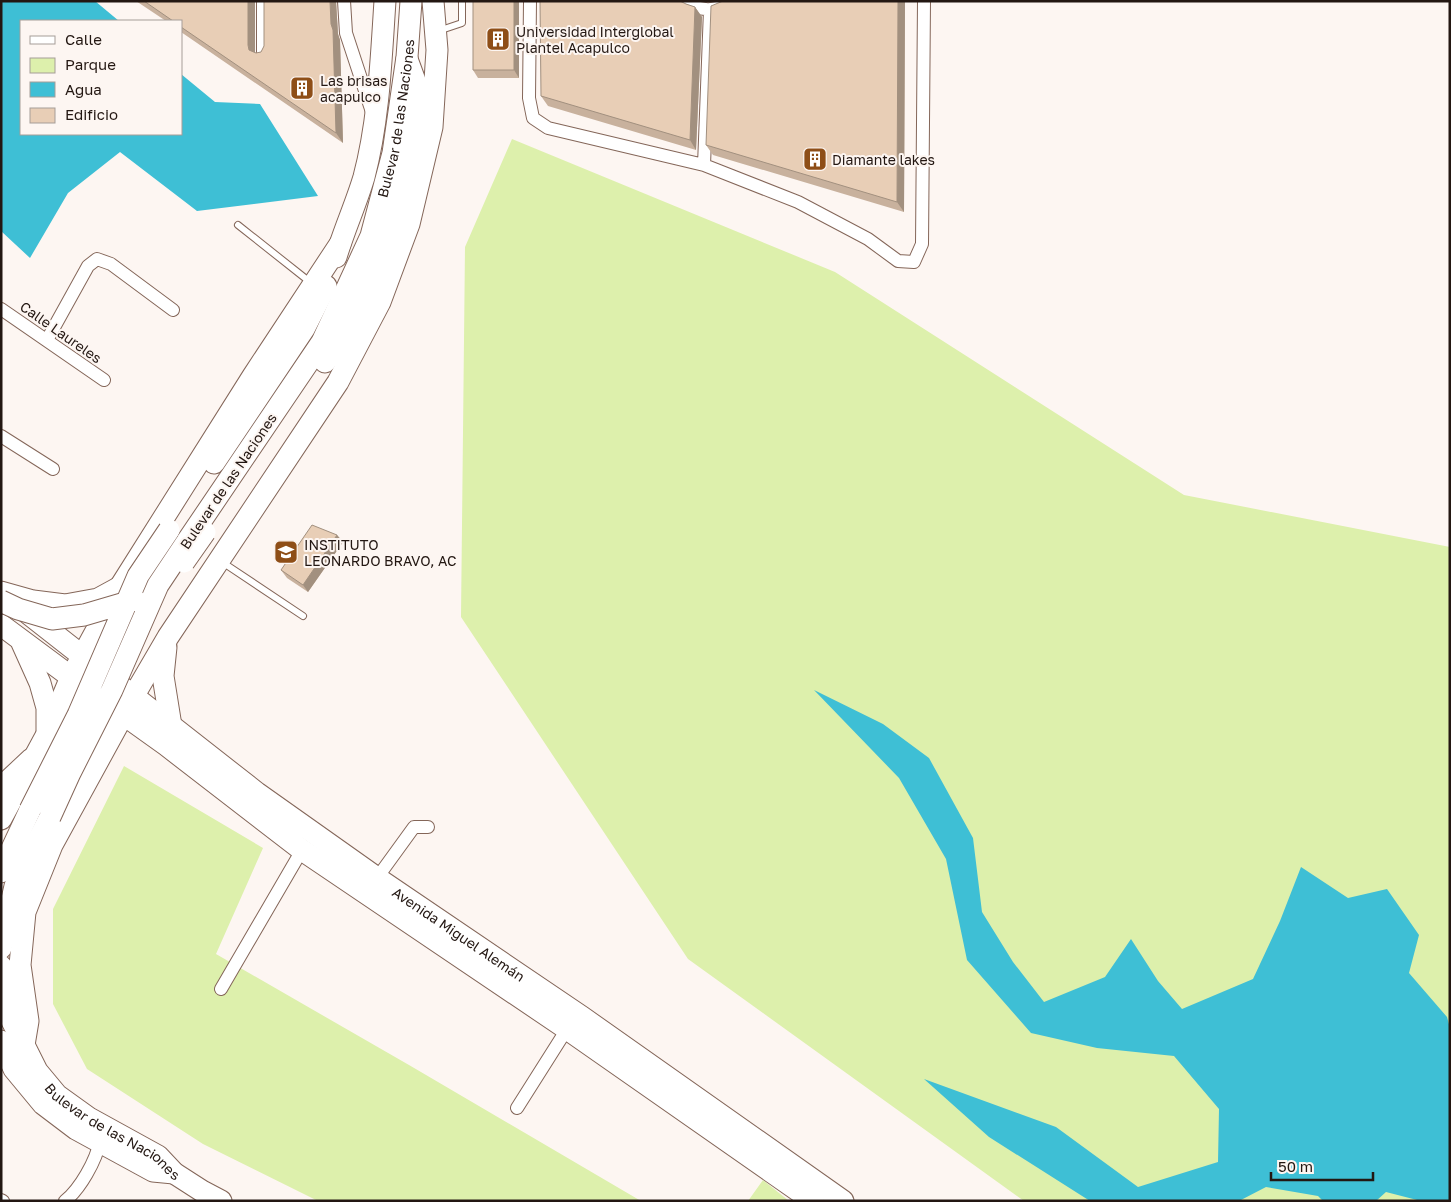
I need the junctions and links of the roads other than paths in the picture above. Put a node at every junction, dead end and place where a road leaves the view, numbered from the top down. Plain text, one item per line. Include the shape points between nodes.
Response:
1 (263, 1) edge
2 (344, 1) edge
3 (385, 1) edge
4 (411, 1) edge
5 (433, 1) edge
6 (462, 1) edge
7 (530, 1) edge
8 (684, 1) edge
9 (730, 1) edge
10 (924, 1) edge
11 (710, 10) junction
12 (435, 32) junction
13 (263, 54) edge
14 (407, 57) junction
15 (375, 122) junction
16 (704, 165) junction
17 (238, 225) dead end
18 (340, 244) junction
19 (313, 284) junction
20 (1, 309) edge
21 (173, 310) dead end
22 (47, 340) junction
23 (104, 380) dead end
24 (1, 436) edge
25 (53, 469) dead end
26 (219, 560) junction
27 (120, 587) junction
28 (1, 592) edge
29 (1, 601) edge
30 (303, 616) dead end
31 (1, 625) edge
32 (168, 637) junction
33 (20, 640) junction
34 (83, 656) junction
35 (72, 677) junction
36 (129, 706) junction
37 (168, 735) junction
38 (42, 742) junction
39 (95, 767) junction
40 (1, 786) edge
41 (1, 819) edge
42 (428, 827) dead end
43 (302, 850) junction
44 (377, 878) junction
45 (8, 879) edge
46 (1, 948) edge
47 (1, 966) edge
48 (221, 989) dead end
49 (567, 1029) junction
50 (1, 1042) edge
51 (24, 1045) junction
52 (517, 1108) dead end
53 (100, 1142) junction
54 (174, 1173) junction
55 (73, 1199) edge
56 (221, 1201) edge
57 (813, 1201) edge
58 (843, 1201) edge

1 - 13 street
2 - 15 street via 346,33
3 - 15 main road, Bulevar de las Naciones
4 - 14 main road, Bulevar de las Naciones
5 - 12 main road
6 - 12 lane via 462,23
7 - 16 street via 529,98 533,118 548,128
8 - 11 street via 694,8
9 - 11 street
10 - 16 street via 922,244 914,262 898,260 868,239 798,202
11 - 16 street
12 - 26 main road via 437,50 432,127 409,224 380,302 338,382
14 - 29 main road, bridge via 418,89 406,178 383,254 333,351 183,564 149,596 84,615 52,619
14 - 45 main road, Bulevar de las Naciones, bridge via 393,153 371,236 322,342 158,585 112,690
15 - 18 main road, Bulevar de las Naciones via 364,178
17 - 19 lane
18 - 19 main road
18 - 45 main road, Bulevar de las Naciones, bridge via 332,272 304,330 138,576 78,715 30,810
19 - 27 main road
20 - 22 street, Calle Laureles
21 - 22 street via 111,264 97,258 88,266
22 - 23 street, Calle Laureles
24 - 25 street
26 - 30 lane
26 - 32 main road
27 - 28 main road via 98,599 65,604 33,601
27 - 34 main road
28 - 34 main road, Avenida Miguel Alemán
31 - 33 main road, Avenida Miguel Alemán
32 - 36 main road
32 - 37 main road via 163,676
33 - 35 main road, Avenida Miguel Alemán
33 - 38 main road via 40,683 47,708
34 - 35 main road
34 - 36 main road, Avenida Miguel Alemán
35 - 36 main road, Avenida Miguel Alemán
35 - 38 main road
36 - 37 main road, Avenida Miguel Alemán
36 - 39 main road
37 - 39 main road via 132,738
37 - 43 main road, Avenida Miguel Alemán
37 - 44 main road, Avenida Miguel Alemán
38 - 40 street
38 - 41 main road
39 - 51 main road via 52,845 25,912 20,965 28,1021
42 - 44 street via 414,827
43 - 48 street
43 - 49 main road, Avenida Miguel Alemán
44 - 58 main road, Avenida Miguel Alemán via 582,1017
45 - 46 main road, Bulevar de las Naciones
47 - 51 main road, Bulevar de las Naciones via 12,1021
49 - 52 street
49 - 57 main road, Avenida Miguel Alemán
50 - 53 main road, Bulevar de las Naciones via 14,1069 43,1104
51 - 54 main road, Bulevar de las Naciones via 37,1071 57,1094 89,1118 158,1156
53 - 54 main road, Bulevar de las Naciones via 153,1171
53 - 55 street
54 - 56 main road

